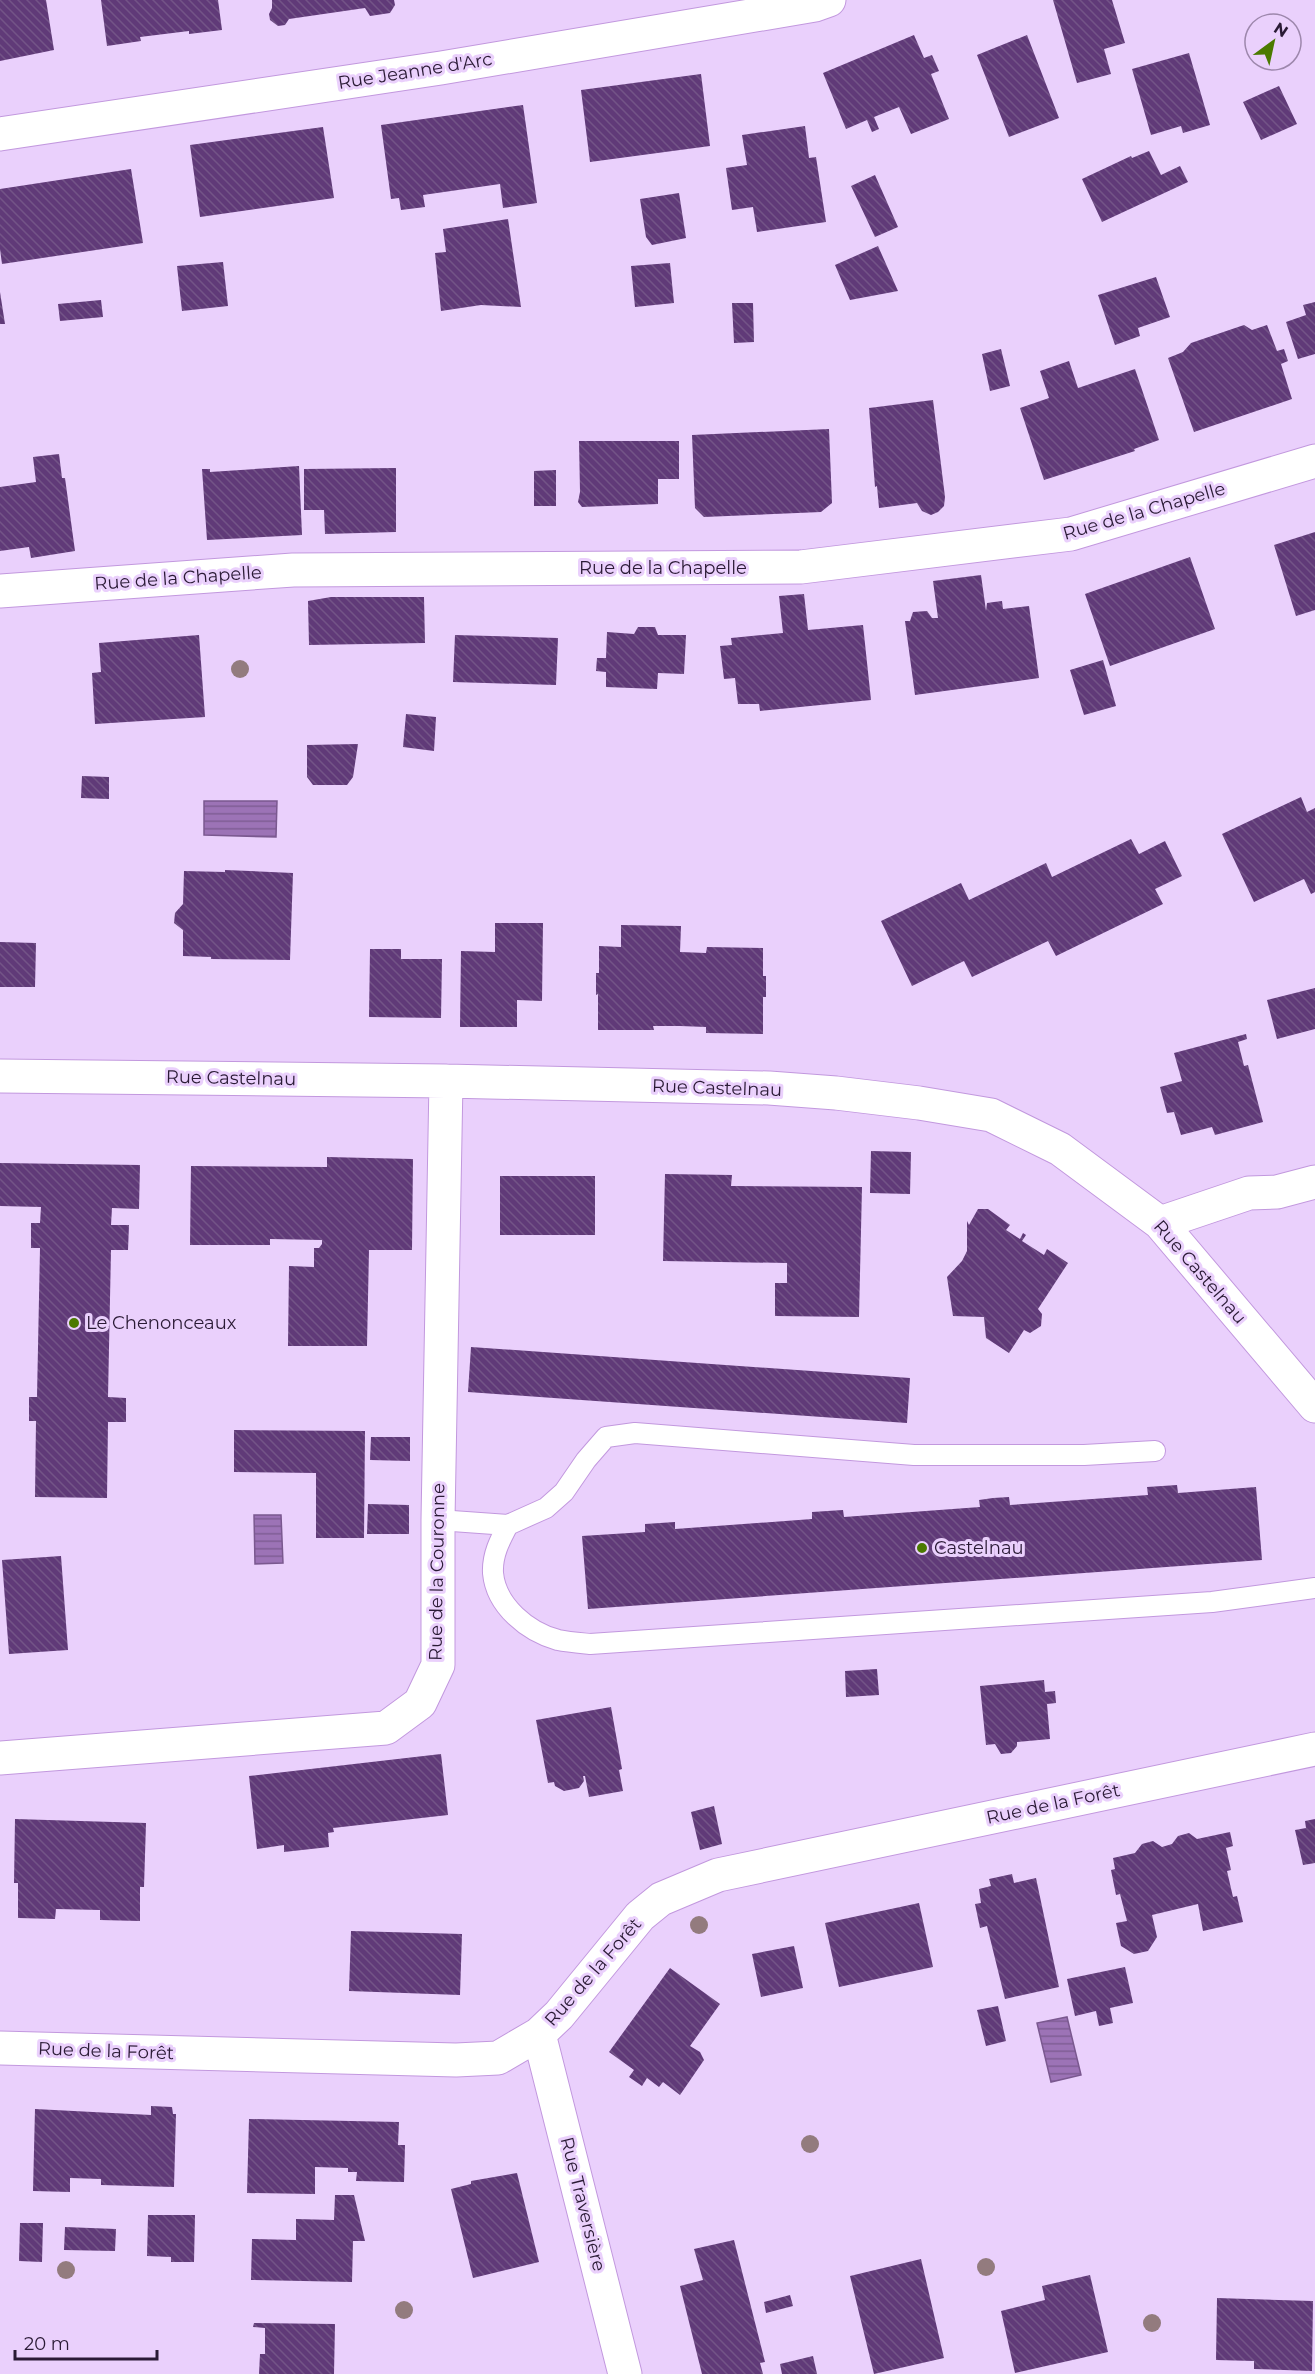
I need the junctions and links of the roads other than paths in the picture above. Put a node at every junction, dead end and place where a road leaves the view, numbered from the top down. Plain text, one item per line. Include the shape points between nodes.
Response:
1 (829, 0) edge
2 (0, 134) edge
3 (1315, 461) edge
4 (0, 591) edge
5 (0, 1076) edge
6 (446, 1081) junction
7 (1315, 1182) edge
8 (1160, 1223) junction
9 (1315, 1406) edge
10 (1155, 1452) dead end
11 (438, 1520) junction
12 (508, 1524) junction
13 (1315, 1588) edge
14 (1315, 1749) edge
15 (0, 1758) edge
16 (539, 2034) junction
17 (0, 2048) edge
18 (625, 2374) edge

1 - 2 street, Rue Jeanne d'Arc via 441,68
3 - 4 street, Rue de la Chapelle via 1071,534 801,567 293,570
5 - 6 street, Rue Castelnau
6 - 8 street, Rue Castelnau via 769,1088 992,1115 1060,1149
6 - 11 street, Rue de la Couronne
7 - 8 street via 1249,1193
8 - 9 street, Rue Castelnau
10 - 12 lane via 914,1455 635,1433 606,1437 564,1492 546,1508
11 - 12 lane
11 - 15 street, Rue de la Couronne via 438,1665 420,1703 386,1728
12 - 13 lane via 496,1547 493,1574 503,1603 523,1623 557,1640 590,1644 1212,1602
14 - 16 street, Rue de la Forêt via 718,1875 661,1899 640,1916
16 - 17 street, Rue de la Forêt via 498,2058 456,2060
16 - 18 street, Rue Traversière

